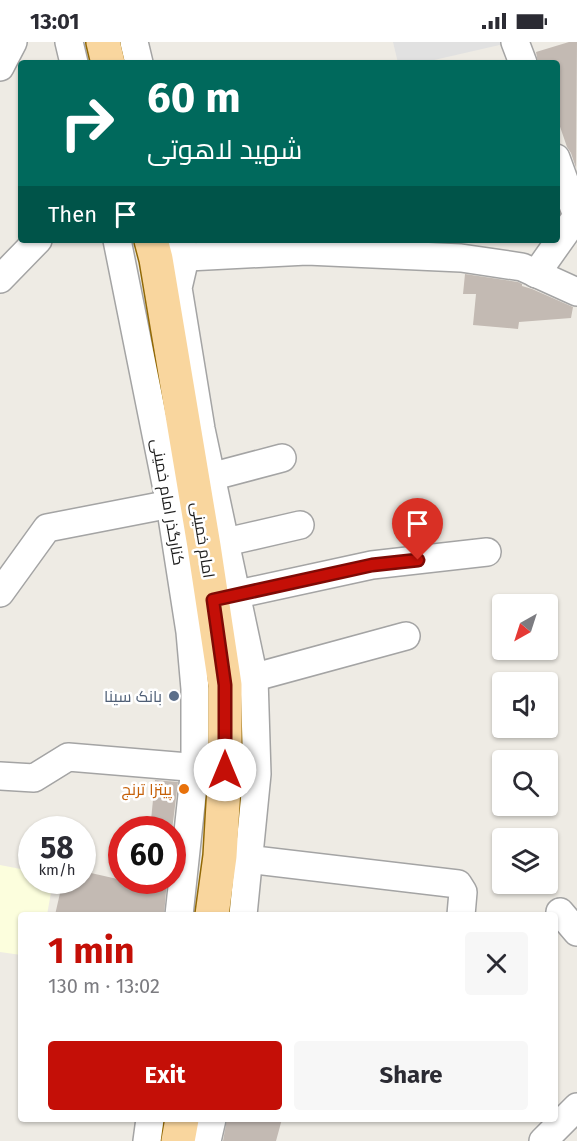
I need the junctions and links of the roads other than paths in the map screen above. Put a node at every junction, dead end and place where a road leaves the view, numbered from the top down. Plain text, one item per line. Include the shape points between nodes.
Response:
1 (13, 42) edge
2 (69, 42) edge
3 (103, 42) edge
4 (134, 42) edge
5 (515, 42) edge
6 (73, 60) edge
7 (107, 60) edge
8 (138, 60) edge
9 (522, 60) edge
10 (0, 66) edge
11 (560, 169) edge
12 (577, 216) edge
13 (560, 240) edge
14 (35, 243) edge
15 (118, 243) edge
16 (558, 243) edge
17 (364, 247) edge
18 (168, 249) edge
19 (536, 274) junction
20 (0, 279) edge
21 (577, 292) edge
22 (282, 458) dead end
23 (193, 491) junction
24 (300, 525) dead end
25 (215, 544) junction
26 (487, 552) dead end
27 (0, 593) edge
28 (225, 597) junction
29 (406, 636) dead end
30 (239, 682) junction
31 (210, 768) junction
32 (0, 776) edge
33 (235, 858) junction
34 (180, 912) edge
35 (213, 912) edge
36 (243, 912) edge
37 (461, 912) edge
38 (577, 1107) edge
39 (150, 1122) edge
40 (181, 1122) edge
41 (211, 1122) edge
42 (147, 1141) edge
43 (178, 1141) edge
44 (207, 1141) edge
45 (543, 1141) edge

1 - 10 street
2 - 6 street
3 - 7 main road
4 - 8 street
5 - 9 street
11 - 12 street
12 - 13 street
14 - 20 street
15 - 23 street, کنارگذر امام خمینی
16 - 19 street
17 - 18 street via 307,251
17 - 19 street via 522,267
18 - 23 main road, امام خمینی
19 - 21 street
22 - 23 street
23 - 25 main road, امام خمینی
23 - 27 street via 47,528
23 - 31 street, کنارگذر امام خمینی via 190,632
24 - 25 street
25 - 28 main road, امام خمینی
26 - 28 street via 372,565
28 - 30 main road, امام خمینی
29 - 30 street
30 - 31 main road, امام خمینی
30 - 33 street via 257,774
31 - 32 street via 69,757 34,778
31 - 33 main road, امام خمینی
31 - 34 street, کنارگذر امام خمینی
33 - 35 main road, امام خمینی
33 - 36 street
33 - 37 street via 458,884 463,892
38 - 45 street
39 - 42 street
40 - 43 main road
41 - 44 street

